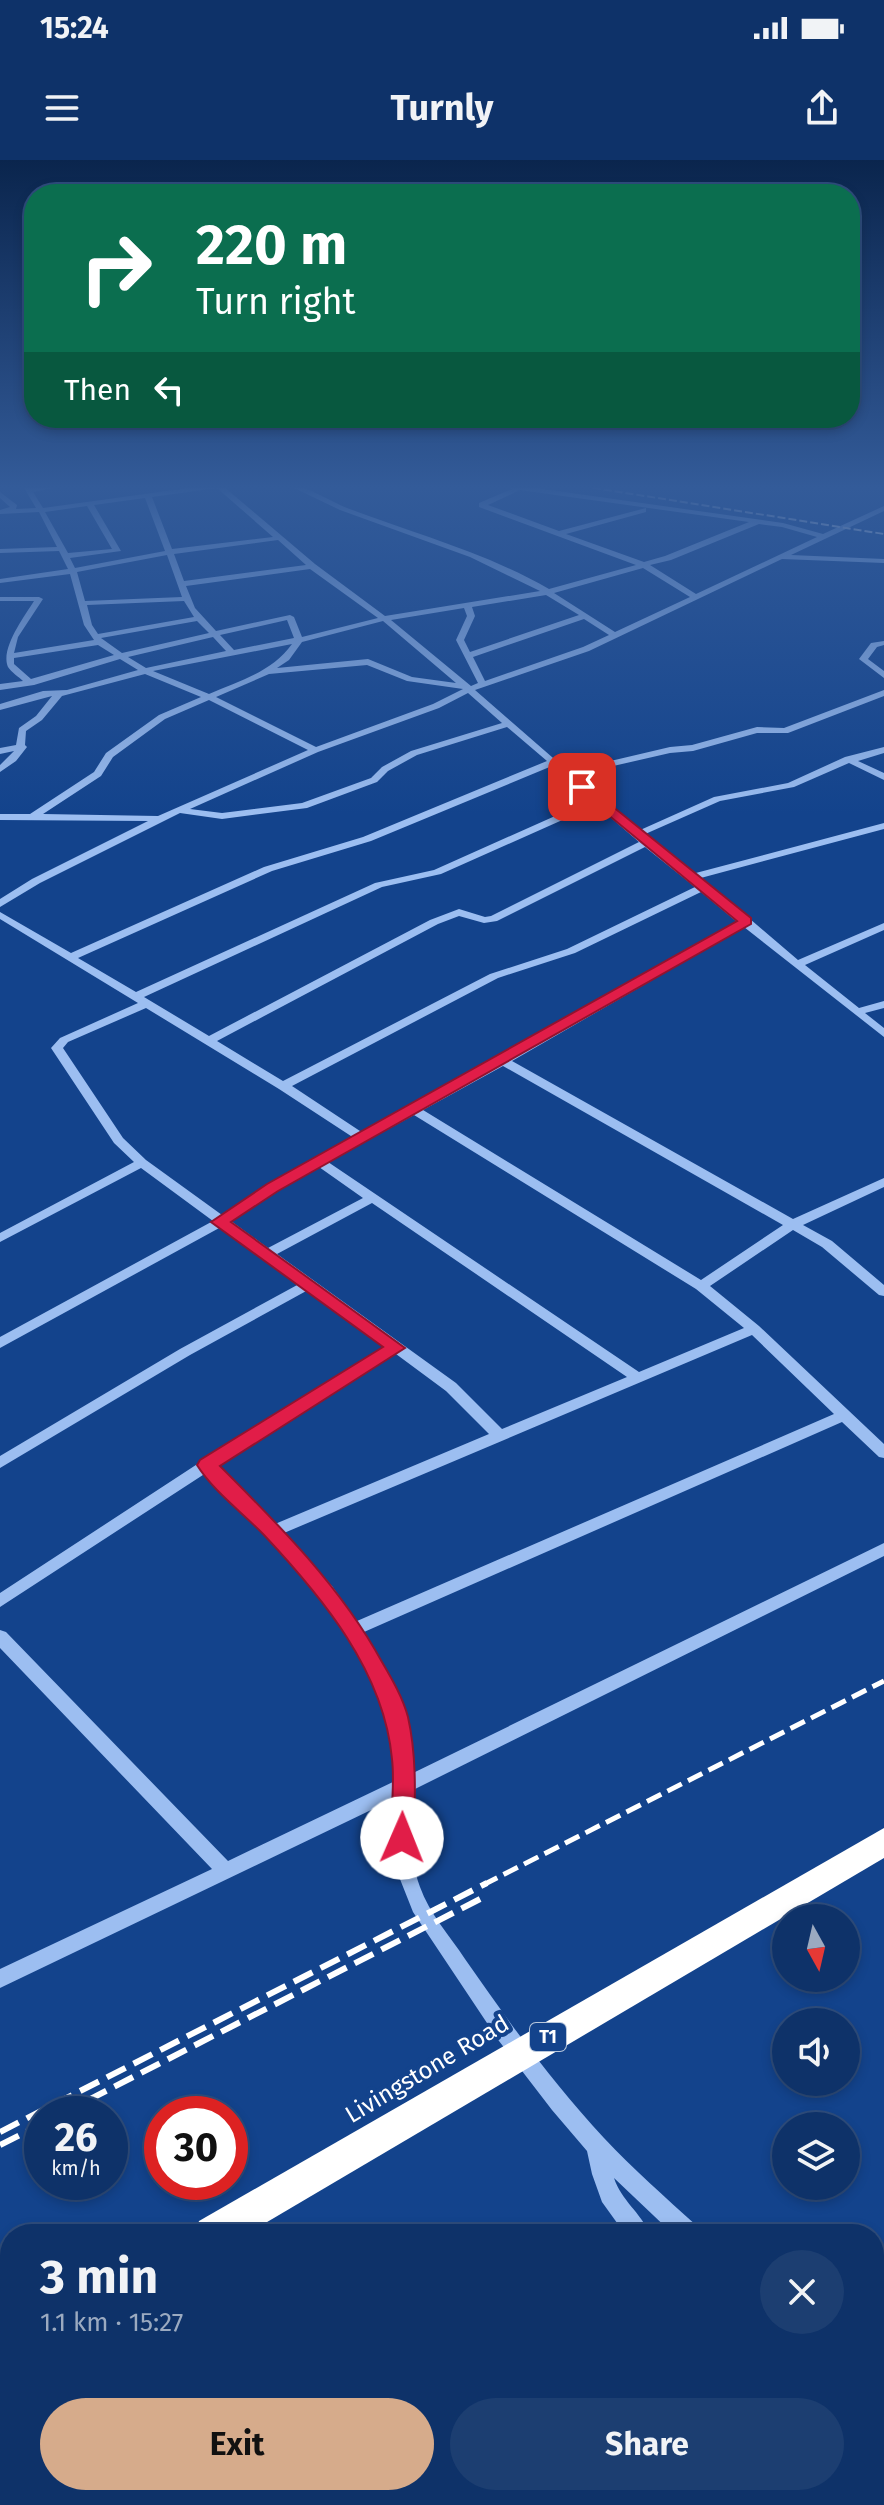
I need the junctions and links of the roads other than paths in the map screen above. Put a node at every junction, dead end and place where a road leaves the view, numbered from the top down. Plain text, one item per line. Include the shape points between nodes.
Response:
1 (22, 595) edge
2 (41, 595) edge
3 (81, 595) edge
4 (185, 595) edge
5 (354, 595) edge
6 (530, 595) edge
7 (553, 595) edge
8 (699, 595) edge
9 (696, 597) joint
10 (0, 599) edge
11 (186, 599) junction
12 (83, 603) junction
13 (468, 607) junction
14 (585, 616) junction
15 (199, 618) junction
16 (386, 618) junction
17 (214, 633) junction
18 (614, 635) junction
19 (97, 639) junction
20 (299, 640) junction
21 (884, 643) edge
22 (232, 653) junction
23 (9, 656) junction
24 (120, 656) junction
25 (468, 656) junction
26 (143, 670) junction
27 (267, 672) junction
28 (884, 675) edge
29 (30, 682) junction
30 (483, 685) junction
31 (0, 687) edge
32 (465, 688) junction
33 (884, 693) edge
34 (43, 694) junction
35 (58, 695) junction
36 (209, 697) junction
37 (0, 707) edge
38 (508, 724) junction
39 (22, 747) junction
40 (315, 750) junction
41 (884, 750) edge
42 (0, 751) edge
43 (848, 759) junction
44 (553, 762) junction
45 (0, 769) edge
46 (566, 774) junction
47 (884, 777) edge
48 (597, 801) junction
49 (178, 810) junction
50 (34, 816) junction
51 (0, 817) edge
52 (160, 818) junction
53 (884, 826) edge
54 (642, 838) junction
55 (690, 878) junction
56 (702, 888) junction
57 (0, 904) edge
58 (0, 915) edge
59 (746, 921) junction
60 (884, 926) edge
61 (69, 958) junction
62 (798, 964) junction
63 (140, 1001) junction
64 (884, 1004) edge
65 (857, 1012) junction
66 (884, 1034) edge
67 (208, 1041) junction
68 (503, 1061) junction
69 (283, 1086) junction
70 (414, 1110) junction
71 (362, 1138) junction
72 (319, 1162) junction
73 (142, 1163) junction
74 (884, 1182) edge
75 (372, 1198) junction
76 (220, 1222) junction
77 (793, 1224) junction
78 (0, 1238) edge
79 (265, 1255) junction
80 (307, 1285) junction
81 (701, 1286) junction
82 (884, 1292) edge
83 (754, 1329) junction
84 (0, 1343) edge
85 (396, 1348) junction
86 (637, 1377) junction
87 (845, 1415) junction
88 (498, 1434) junction
89 (884, 1453) edge
90 (0, 1463) edge
91 (207, 1465) junction
92 (273, 1531) junction
93 (884, 1549) edge
94 (0, 1601) edge
95 (354, 1629) junction
96 (0, 1637) edge
97 (403, 1786) junction
98 (884, 1842) edge
99 (226, 1871) junction
100 (0, 1979) edge
101 (520, 2054) junction
102 (597, 2146) junction
103 (229, 2224) edge
104 (630, 2224) edge
105 (679, 2224) edge

1 - 10 street
2 - 23 street via 14,633
3 - 12 street
4 - 11 street
5 - 16 street
6 - 13 street
7 - 14 street
8 - 9 street
9 - 18 street
11 - 12 street
11 - 15 street
12 - 19 street
13 - 16 street
13 - 25 street via 471,616 460,640
14 - 18 street
14 - 25 street
15 - 17 street
15 - 19 street
16 - 20 street
16 - 32 street
17 - 20 street via 290,617
17 - 22 street
17 - 24 street
18 - 30 street
19 - 23 street
19 - 24 street
20 - 22 street
20 - 27 street
21 - 28 street via 874,645 863,659
22 - 26 street
23 - 29 street via 14,670
24 - 26 street
24 - 29 street
25 - 30 street
26 - 35 street
26 - 36 street
27 - 32 street via 368,662 410,679
27 - 36 street
29 - 31 street
29 - 34 street
30 - 32 street
32 - 38 street
32 - 40 street via 436,706
33 - 46 street via 785,731 757,730
34 - 35 street
34 - 37 street
35 - 39 street via 39,721 22,730
36 - 40 street
36 - 50 street via 162,717 109,755 98,774
38 - 44 street
38 - 49 street via 414,753 374,780 304,806 222,816
39 - 42 street
39 - 45 street
40 - 49 street
41 - 43 street
43 - 47 street
43 - 54 street via 791,785 717,799
44 - 46 street
44 - 61 street via 367,839 268,869
46 - 48 street
48 - 54 street
48 - 63 street via 437,872 379,885
49 - 52 street
50 - 51 street
50 - 52 street
52 - 57 street
53 - 55 street
54 - 55 street
54 - 67 street via 493,919 458,912 434,922
55 - 56 street
56 - 59 street
56 - 69 street via 571,951 494,976
58 - 61 street
59 - 62 street
59 - 68 street
60 - 62 street
61 - 63 street
62 - 65 street
63 - 67 street
63 - 73 street via 57,1048 118,1140
64 - 65 street
65 - 66 street
67 - 69 street
68 - 70 street
68 - 77 street
69 - 71 street
70 - 71 street
70 - 81 street
71 - 72 street
72 - 75 street
72 - 76 street
73 - 76 street
73 - 78 street
74 - 77 street
75 - 79 street
75 - 86 street
76 - 79 street
76 - 84 street
77 - 81 street
77 - 82 street via 848,1260
79 - 80 street
80 - 85 street
80 - 90 street
81 - 83 street
83 - 86 street
83 - 87 street
85 - 88 street via 451,1387
85 - 91 street
86 - 88 street
87 - 89 street
87 - 95 street
88 - 92 street
91 - 92 street
91 - 94 street
92 - 95 street
93 - 97 street
95 - 97 street via 396,1715
96 - 99 street
97 - 99 street
97 - 101 street via 403,1852 412,1890
98 - 101 highway, Livingstone Road / T1
99 - 100 street
101 - 102 street
101 - 103 highway, Livingstone Road / T1
102 - 104 street via 603,2186
102 - 105 street

